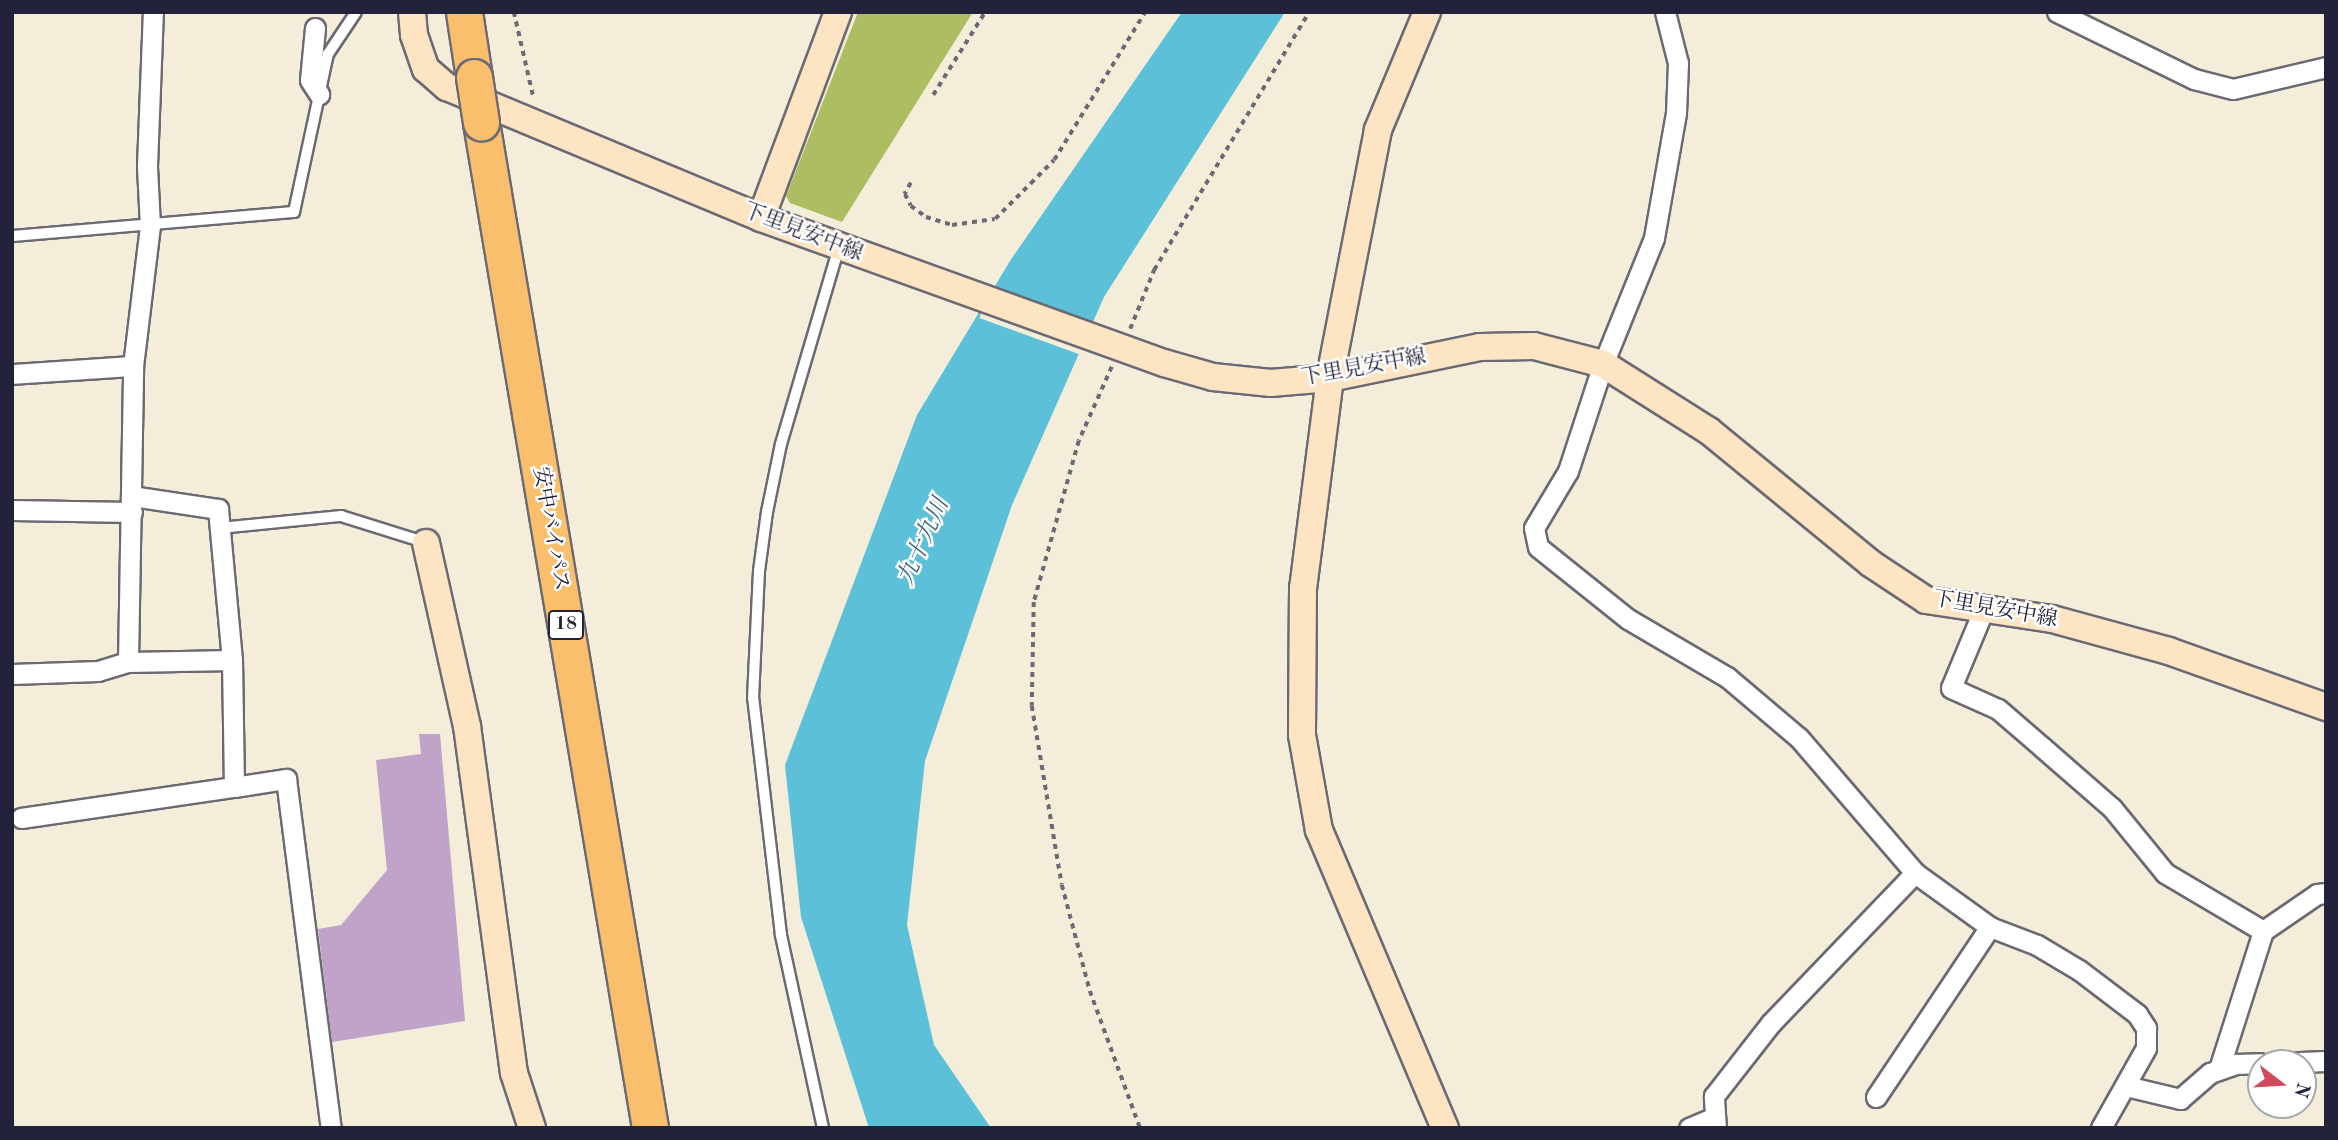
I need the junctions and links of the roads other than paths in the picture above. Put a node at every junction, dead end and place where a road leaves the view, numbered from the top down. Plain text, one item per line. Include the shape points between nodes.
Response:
1 (153, 12) edge
2 (356, 12) edge
3 (412, 12) edge
4 (464, 12) edge
5 (838, 12) edge
6 (1427, 12) edge
7 (1665, 12) edge
8 (2057, 12) edge
9 (315, 28) dead end
10 (2326, 67) edge
11 (319, 94) junction
12 (761, 218) junction
13 (150, 226) junction
14 (12, 236) edge
15 (843, 248) junction
16 (1603, 364) junction
17 (133, 366) junction
18 (12, 374) edge
19 (1330, 379) junction
20 (132, 504) junction
21 (12, 510) edge
22 (220, 528) junction
23 (426, 543) joint
24 (1983, 611) junction
25 (232, 660) junction
26 (128, 662) junction
27 (12, 674) edge
28 (2326, 707) edge
29 (234, 787) junction
30 (21, 818) dead end
31 (1915, 873) junction
32 (2326, 893) edge
33 (1990, 927) junction
34 (2263, 931) junction
35 (2247, 1065) edge
36 (2219, 1069) junction
37 (2126, 1086) junction
38 (1876, 1097) dead end
39 (1714, 1123) edge
40 (331, 1128) edge
41 (532, 1128) edge
42 (650, 1128) edge
43 (823, 1128) edge
44 (1445, 1128) edge
45 (1689, 1128) edge
46 (2101, 1128) edge

1 - 13 street
2 - 11 lane via 328,54
3 - 12 main road, 下里見安中線 via 414,35 426,69 447,87
4 - 42 highway, 安中バイパス / 18, bridge
5 - 12 main road
6 - 19 main road via 1378,130
7 - 16 street via 1678,64 1676,113 1654,238
8 - 10 street via 2194,79 2233,89
9 - 11 street via 310,80
11 - 13 lane via 294,212
12 - 15 main road, 下里見安中線
13 - 14 lane
13 - 17 street
15 - 19 main road, 下里見安中線 via 1117,348 1213,377 1271,383
15 - 43 lane via 781,444 767,512 753,698 781,934
16 - 19 main road, 下里見安中線 via 1534,346 1480,347
16 - 24 main road, 下里見安中線 via 1709,431 1870,563 1926,600
16 - 31 street via 1567,471 1534,528 1538,547 1628,619 1727,677 1799,738
17 - 18 street
17 - 20 street
19 - 44 main road via 1303,588 1301,735 1319,830
20 - 21 street
20 - 22 street via 218,509
20 - 26 street
22 - 23 lane via 341,516
22 - 25 street
23 - 41 main road via 467,726 514,1073
24 - 28 main road, 下里見安中線 via 2052,619 2169,651
24 - 34 street via 1951,688 1998,709 2042,747 2112,808 2165,873
25 - 26 street
25 - 29 street
26 - 27 street via 98,671
29 - 30 street
29 - 40 street via 286,779
31 - 33 street
31 - 39 street via 1771,1023 1714,1096
32 - 34 street via 2317,894
33 - 37 street via 2037,945 2080,970 2137,1014 2146,1028 2146,1048
33 - 38 street
34 - 36 street
35 - 36 street
36 - 37 street via 2180,1099
37 - 46 street
39 - 45 street

